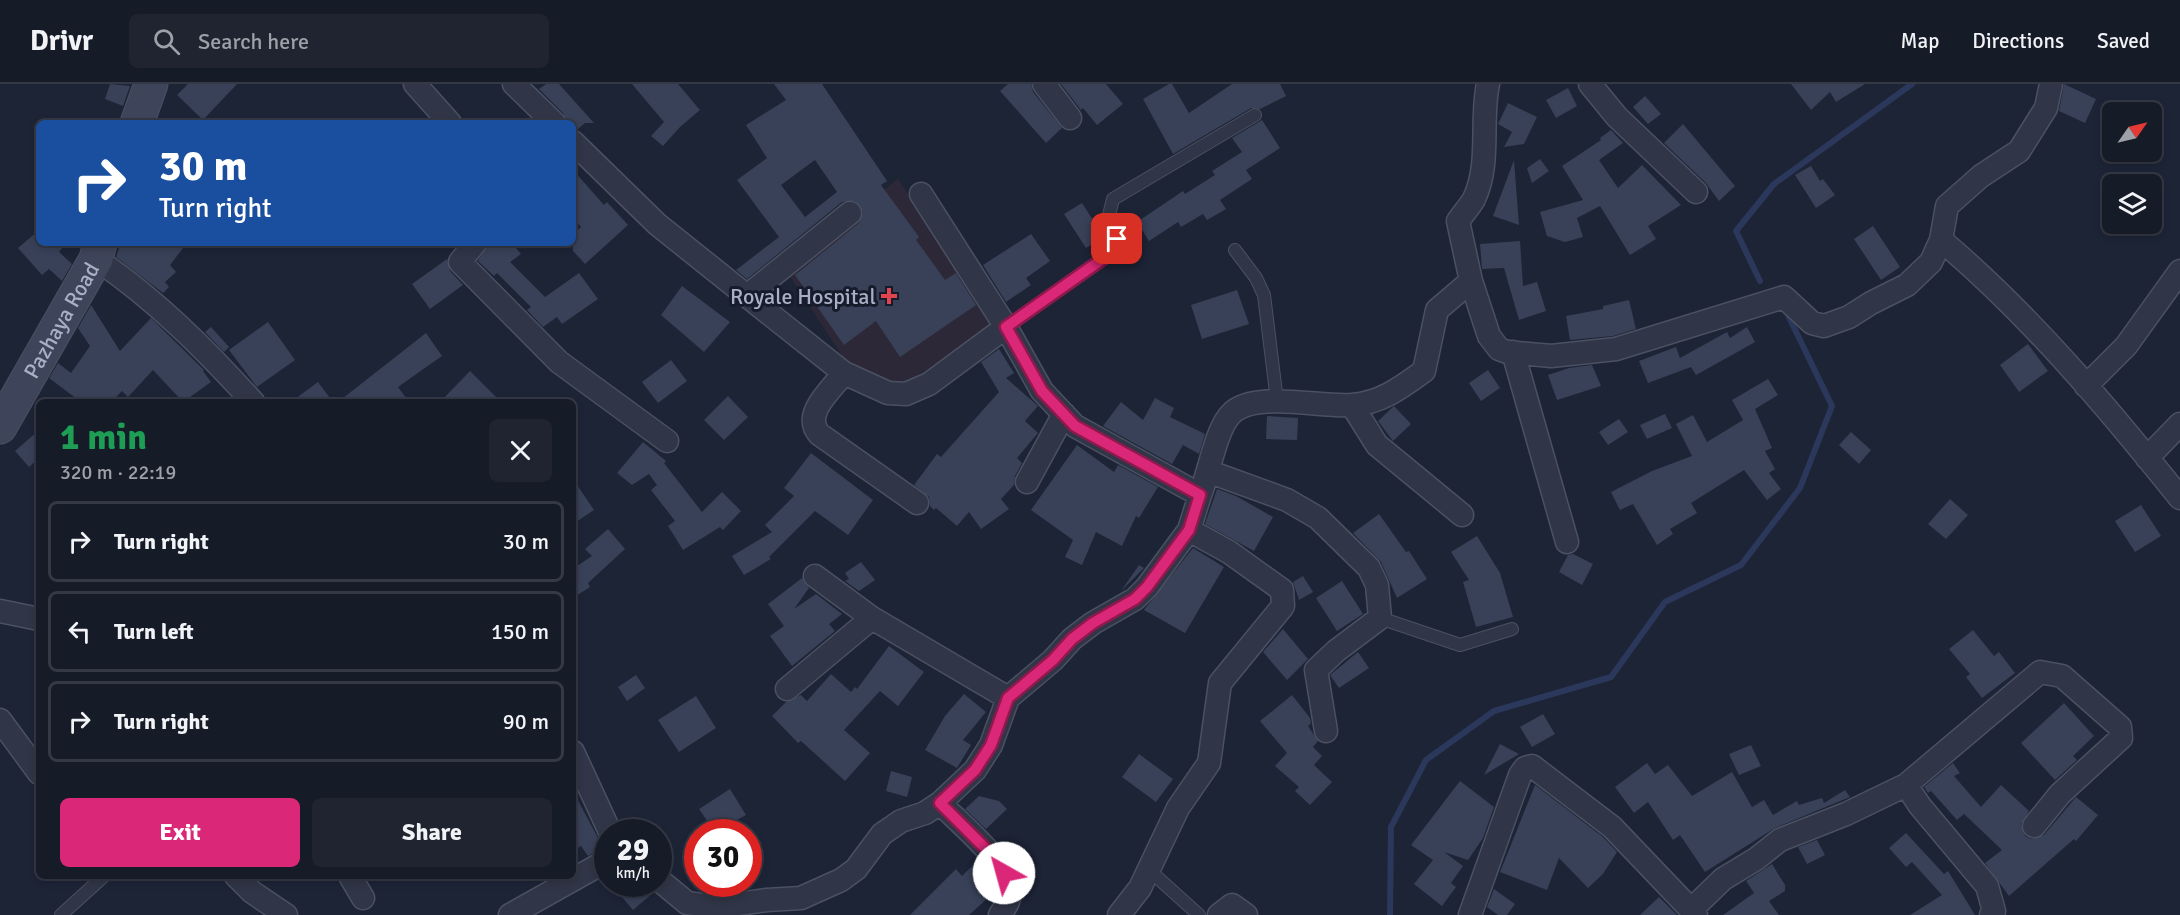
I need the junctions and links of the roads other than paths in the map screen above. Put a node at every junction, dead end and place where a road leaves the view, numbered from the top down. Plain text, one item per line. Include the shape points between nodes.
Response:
1 (151, 84) edge
2 (416, 84) edge
3 (514, 84) edge
4 (1044, 84) edge
5 (1488, 84) edge
6 (1590, 84) edge
7 (2051, 84) edge
8 (1255, 115) dead end
9 (1070, 117) dead end
10 (138, 120) edge
11 (447, 120) edge
12 (551, 120) edge
13 (576, 145) edge
14 (1696, 192) dead end
15 (921, 194) dead end
16 (850, 213) dead end
17 (1941, 240) junction
18 (473, 246) edge
19 (1234, 250) dead end
20 (98, 251) edge
21 (2180, 271) edge
22 (1471, 281) junction
23 (747, 296) junction
24 (1006, 327) junction
25 (1513, 352) junction
26 (844, 373) junction
27 (2086, 387) junction
28 (249, 399) edge
29 (1277, 401) junction
30 (1352, 405) junction
31 (1064, 414) junction
32 (2180, 424) edge
33 (0, 427) edge
34 (667, 441) dead end
35 (2147, 458) junction
36 (1210, 472) junction
37 (1027, 482) dead end
38 (2178, 490) edge
39 (1200, 495) junction
40 (917, 503) dead end
41 (1462, 515) dead end
42 (1189, 530) junction
43 (1567, 542) dead end
44 (815, 576) dead end
45 (0, 612) edge
46 (36, 618) edge
47 (872, 618) junction
48 (1380, 618) junction
49 (1512, 630) dead end
50 (787, 689) dead end
51 (1008, 698) junction
52 (0, 720) edge
53 (1326, 731) dead end
54 (576, 758) edge
55 (36, 769) edge
56 (1906, 785) junction
57 (940, 803) junction
58 (604, 819) edge
59 (2034, 826) dead end
60 (594, 868) edge
61 (1149, 870) junction
62 (576, 878) edge
63 (101, 879) edge
64 (239, 879) edge
65 (352, 879) edge
66 (574, 879) edge
67 (672, 891) edge
68 (363, 898) dead end
69 (1693, 913) edge
70 (61, 915) edge
71 (286, 915) edge
72 (510, 915) edge
73 (1000, 915) edge
74 (1119, 915) edge
75 (1199, 915) edge
76 (1219, 915) edge
77 (1246, 915) edge
78 (1470, 915) edge
79 (1991, 915) edge

1 - 10 street
2 - 11 street
3 - 12 street
4 - 9 street
5 - 22 street via 1483,172 1474,199 1458,221
6 - 14 street via 1617,117
7 - 17 street via 2046,108 2019,151 1981,176 1947,206
8 - 24 lane via 1113,199 1109,214 1117,239 1104,258
13 - 23 street via 657,224
15 - 24 street
16 - 23 street
17 - 25 street via 1931,262 1907,285 1850,317 1824,326 1812,323 1784,297 1616,349 1551,356
17 - 27 street via 2027,320
18 - 34 street via 460,262 559,362
19 - 29 lane via 1264,295
20 - 28 street via 175,321
20 - 33 street, Pazhaya Road
21 - 27 street via 2127,346
22 - 25 street via 1489,336 1500,349
22 - 30 street via 1437,310 1424,371 1391,396
23 - 26 street
24 - 26 street via 929,384 906,394 888,393
24 - 31 street via 1042,391
25 - 43 street
26 - 40 street via 813,414 813,425 819,434
27 - 35 street
29 - 30 street
29 - 36 street via 1232,412 1222,426
30 - 41 street via 1377,445
31 - 37 street
31 - 39 street via 1075,426
32 - 35 street
35 - 38 street
36 - 39 street
36 - 48 street via 1287,500 1318,518 1369,568 1377,585
39 - 42 street
42 - 51 street via 1135,599 1072,639
42 - 61 street via 1263,574 1282,590 1283,606 1220,683 1209,763 1178,808
44 - 47 street
45 - 46 street
47 - 50 street
47 - 51 street
48 - 49 lane via 1460,645
48 - 53 street via 1316,670
51 - 57 street via 991,745 975,770
52 - 55 street
54 - 58 street
56 - 59 street via 2040,672 2062,676 2120,727 2121,738 2060,794
56 - 69 street via 1780,840 1723,879
56 - 79 street via 1988,886 1994,911
57 - 67 street via 882,834 856,869 842,880 801,898 717,907 687,903
57 - 73 street via 990,853 1007,879 1009,899
60 - 62 street
61 - 74 street
61 - 75 lane
63 - 70 lane
64 - 71 street
65 - 68 street
66 - 72 street
69 - 78 street via 1612,827 1532,766 1520,775
76 - 77 street via 1232,905

